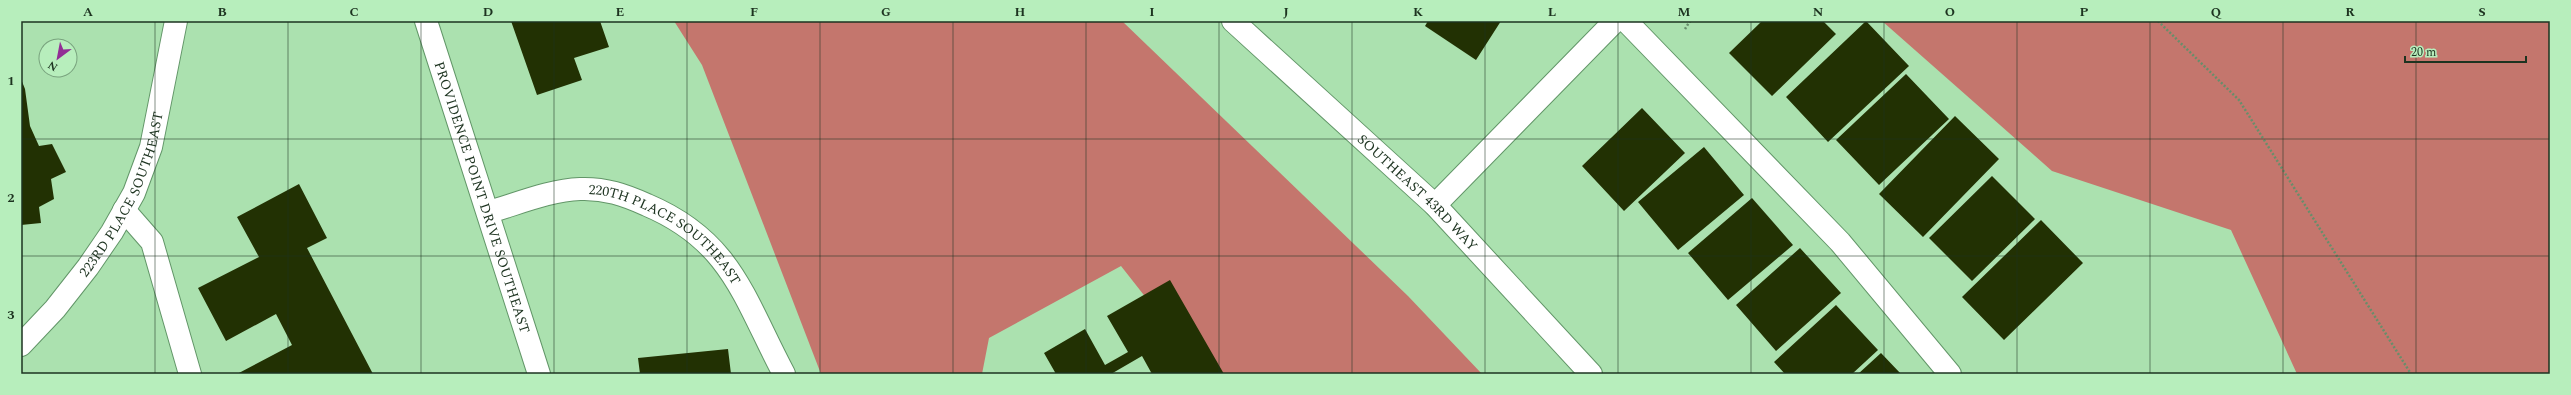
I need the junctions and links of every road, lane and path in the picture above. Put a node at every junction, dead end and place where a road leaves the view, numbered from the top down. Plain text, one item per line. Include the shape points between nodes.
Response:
1 (176, 21) edge
2 (426, 21) edge
3 (1233, 21) edge
4 (1616, 21) edge
5 (1626, 21) edge
6 (1690, 21) edge
7 (2158, 21) edge
8 (1685, 29) dead end
9 (1435, 205) junction
10 (124, 210) junction
11 (489, 212) junction
12 (21, 345) edge
13 (190, 374) edge
14 (539, 374) edge
15 (784, 374) edge
16 (1591, 374) edge
17 (1950, 374) edge
18 (2411, 374) edge

1 - 10 street, 223RD PLACE SOUTHEAST via 151,147 134,193
2 - 11 street, PROVIDENCE POINT DRIVE SOUTHEAST
3 - 9 street, SOUTHEAST 43RD WAY
4 - 9 street
5 - 17 street via 1840,242
6 - 8 path
7 - 18 path via 2239,100
9 - 16 street, SOUTHEAST 43RD WAY
10 - 12 street, 223RD PLACE SOUTHEAST via 88,267 55,309
10 - 13 street via 152,242
11 - 14 street, PROVIDENCE POINT DRIVE SOUTHEAST
11 - 15 street, 220TH PLACE SOUTHEAST via 579,189 615,191 668,214 700,236 716,251 740,283

